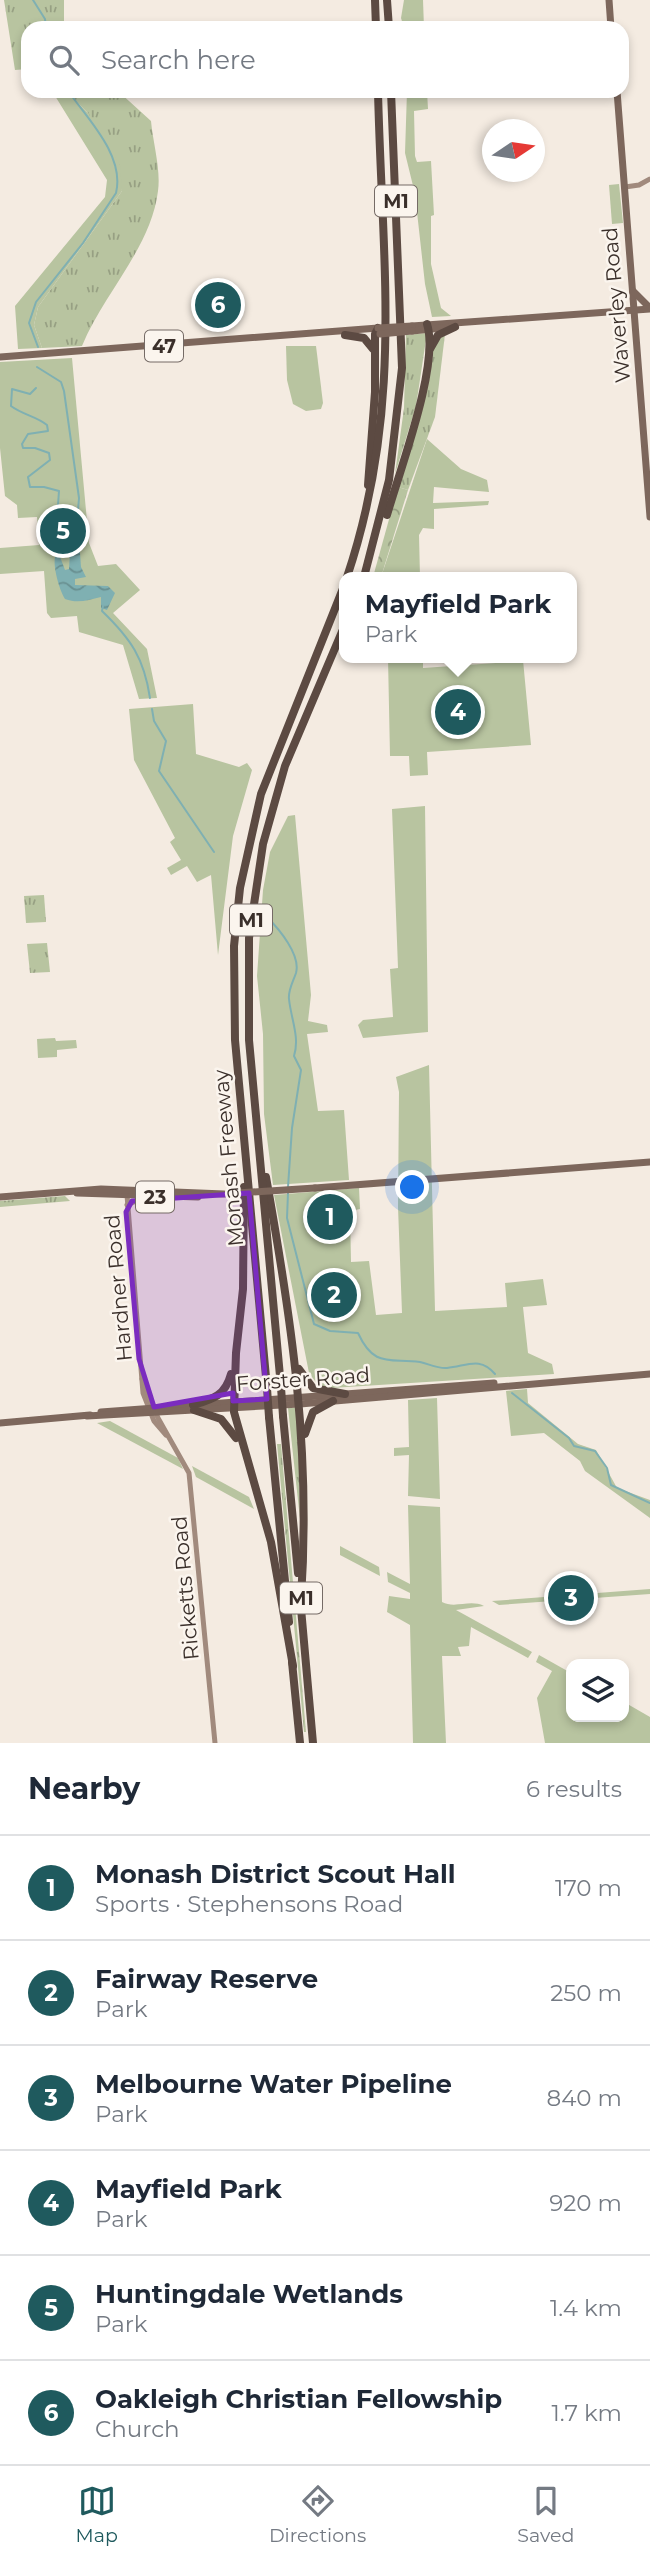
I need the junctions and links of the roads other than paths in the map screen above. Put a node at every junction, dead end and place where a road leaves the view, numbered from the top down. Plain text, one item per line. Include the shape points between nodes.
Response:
1 (375, 0) edge
2 (387, 0) edge
3 (609, 0) edge
4 (376, 21) edge
5 (388, 21) edge
6 (610, 21) edge
7 (378, 98) edge
8 (391, 98) edge
9 (618, 98) edge
10 (650, 181) edge
11 (625, 188) junction
12 (633, 291) junction
13 (650, 309) edge
14 (634, 310) junction
15 (615, 312) junction
16 (473, 322) junction
17 (428, 327) junction
18 (455, 327) junction
19 (636, 328) junction
20 (377, 332) junction
21 (328, 333) junction
22 (345, 335) junction
23 (375, 355) junction
24 (428, 355) junction
25 (0, 356) edge
26 (650, 517) edge
27 (359, 543) junction
28 (349, 572) edge
29 (366, 572) edge
30 (367, 572) edge
31 (339, 598) edge
32 (339, 639) edge
33 (256, 1122) junction
34 (243, 1128) junction
35 (650, 1162) edge
36 (121, 1193) junction
37 (223, 1194) junction
38 (145, 1196) junction
39 (0, 1197) edge
40 (127, 1208) junction
41 (236, 1353) junction
42 (297, 1363) junction
43 (650, 1374) edge
44 (142, 1379) junction
45 (462, 1388) junction
46 (143, 1393) junction
47 (345, 1394) junction
48 (300, 1400) junction
49 (333, 1401) junction
50 (233, 1405) junction
51 (193, 1407) junction
52 (130, 1410) junction
53 (152, 1411) junction
54 (172, 1412) junction
55 (87, 1416) junction
56 (0, 1423) edge
57 (164, 1427) junction
58 (169, 1436) junction
59 (242, 1447) junction
60 (303, 1447) junction
61 (301, 1599) junction
62 (293, 1666) junction
63 (299, 1741) edge
64 (313, 1742) edge
65 (215, 1743) edge

1 - 4 highway
2 - 5 highway
3 - 6 main road
7 - 27 highway, M1 via 387,361 380,446
8 - 29 highway, M1 via 402,368 389,480
9 - 11 main road, Waverley Road
10 - 11 street
11 - 12 main road, Waverley Road
12 - 13 main road
12 - 14 main road, Waverley Road
12 - 15 main road via 627,304
13 - 14 main road, 47
14 - 15 main road, 47
14 - 19 main road, Waverley Road
15 - 16 main road, 47
15 - 19 main road via 628,317
16 - 17 main road, 47
16 - 18 main road, 47
17 - 18 main road, 47
17 - 20 main road, 47, bridge
17 - 24 highway
18 - 24 highway via 438,335
19 - 26 main road, Waverley Road
20 - 21 main road, 47
20 - 22 main road, 47
20 - 23 highway
21 - 22 main road, 47
21 - 25 main road, 47
22 - 23 highway via 368,340
23 - 27 highway via 372,444
24 - 30 highway via 413,426
27 - 28 highway, M1
31 - 34 highway, Monash Freeway / M1 via 269,769 240,888 233,1010
32 - 33 highway, Monash Freeway / M1 via 285,766 256,884 247,965
33 - 42 highway
33 - 61 highway, Monash Freeway / M1, bridge
34 - 41 highway via 244,1279
34 - 62 highway, Monash Freeway / M1, bridge
35 - 37 main road, 23, bridge
36 - 37 main road, 23
36 - 38 main road, 23
36 - 39 main road, 23
36 - 40 street, Hardner Road
36 - 40 street
37 - 38 main road, 23
38 - 40 street
40 - 44 street, Hardner Road
41 - 50 highway
41 - 51 highway via 224,1391
42 - 47 highway via 313,1388
42 - 48 highway
43 - 45 main road, Forster Road
44 - 46 street, Hardner Road
44 - 53 street, Hardner Road
45 - 47 main road, Forster Road
45 - 49 main road, Forster Road
46 - 52 street
46 - 53 street, Hardner Road
47 - 48 main road, Forster Road
48 - 49 main road, Forster Road
48 - 50 main road, Forster Road
48 - 60 highway
49 - 60 highway via 310,1416
50 - 51 main road, Forster Road
50 - 59 highway
51 - 53 main road, Forster Road
51 - 54 main road, Forster Road
51 - 59 highway via 226,1423
52 - 53 main road, Forster Road
52 - 55 main road, Forster Road
53 - 54 main road, Forster Road
53 - 55 main road, Forster Road
53 - 57 street, Ricketts Road
53 - 58 street, Ricketts Road
54 - 57 street
55 - 56 main road, Forster Road
57 - 58 street, Ricketts Road
58 - 65 street, Ricketts Road via 186,1464 191,1483
59 - 62 highway via 271,1542
60 - 61 highway via 306,1524
61 - 64 highway, Monash Freeway / M1
62 - 63 highway, Monash Freeway / M1

